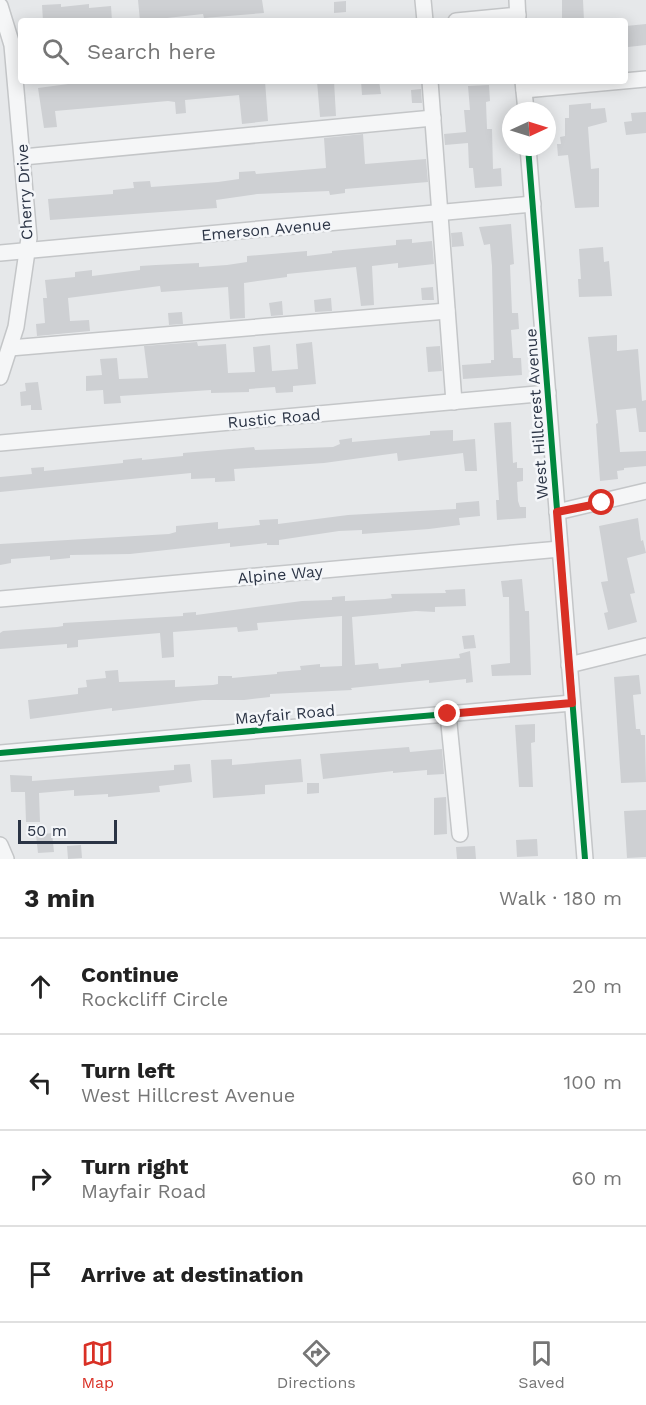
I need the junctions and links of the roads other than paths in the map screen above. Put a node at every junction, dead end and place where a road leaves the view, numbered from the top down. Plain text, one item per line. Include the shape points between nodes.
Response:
1 (423, 0) edge
2 (0, 6) edge
3 (518, 12) edge
4 (424, 18) edge
5 (477, 18) edge
6 (12, 61) edge
7 (646, 80) edge
8 (628, 81) edge
9 (429, 84) edge
10 (548, 84) edge
11 (524, 85) edge
12 (525, 102) edge
13 (433, 118) junction
14 (529, 156) edge
15 (23, 157) junction
16 (533, 204) junction
17 (441, 212) junction
18 (26, 251) junction
19 (0, 253) edge
20 (447, 311) junction
21 (10, 348) junction
22 (0, 377) edge
23 (548, 393) junction
24 (454, 402) junction
25 (0, 443) edge
26 (646, 491) edge
27 (557, 512) junction
28 (560, 549) junction
29 (0, 599) edge
30 (646, 646) edge
31 (569, 665) junction
32 (572, 703) junction
33 (448, 714) junction
34 (0, 753) edge
35 (460, 834) dead end
36 (0, 845) edge
37 (6, 859) edge
38 (585, 859) edge

1 - 4 street
2 - 6 street, Cherry Drive via 12,45
3 - 5 street
6 - 15 street, Cherry Drive
7 - 8 street
9 - 13 street
10 - 11 street
11 - 12 street
13 - 15 street
13 - 17 street
14 - 16 street, West Hillcrest Avenue
15 - 18 street, Cherry Drive via 29,231
16 - 17 street, Emerson Avenue
16 - 23 street, West Hillcrest Avenue
17 - 18 street, Emerson Avenue
17 - 20 street
18 - 19 street, Emerson Avenue
18 - 21 street, Cherry Drive
20 - 21 street
20 - 24 street
21 - 22 street, Cherry Drive
23 - 24 street, Rustic Road
23 - 27 street, West Hillcrest Avenue
24 - 25 street, Rustic Road
26 - 27 street
27 - 28 street, West Hillcrest Avenue
28 - 29 street, Alpine Way
28 - 31 street, West Hillcrest Avenue
30 - 31 street
31 - 32 street, West Hillcrest Avenue
32 - 33 street, Mayfair Road
32 - 38 street, West Hillcrest Avenue
33 - 34 street, Mayfair Road
33 - 35 street
36 - 37 street

